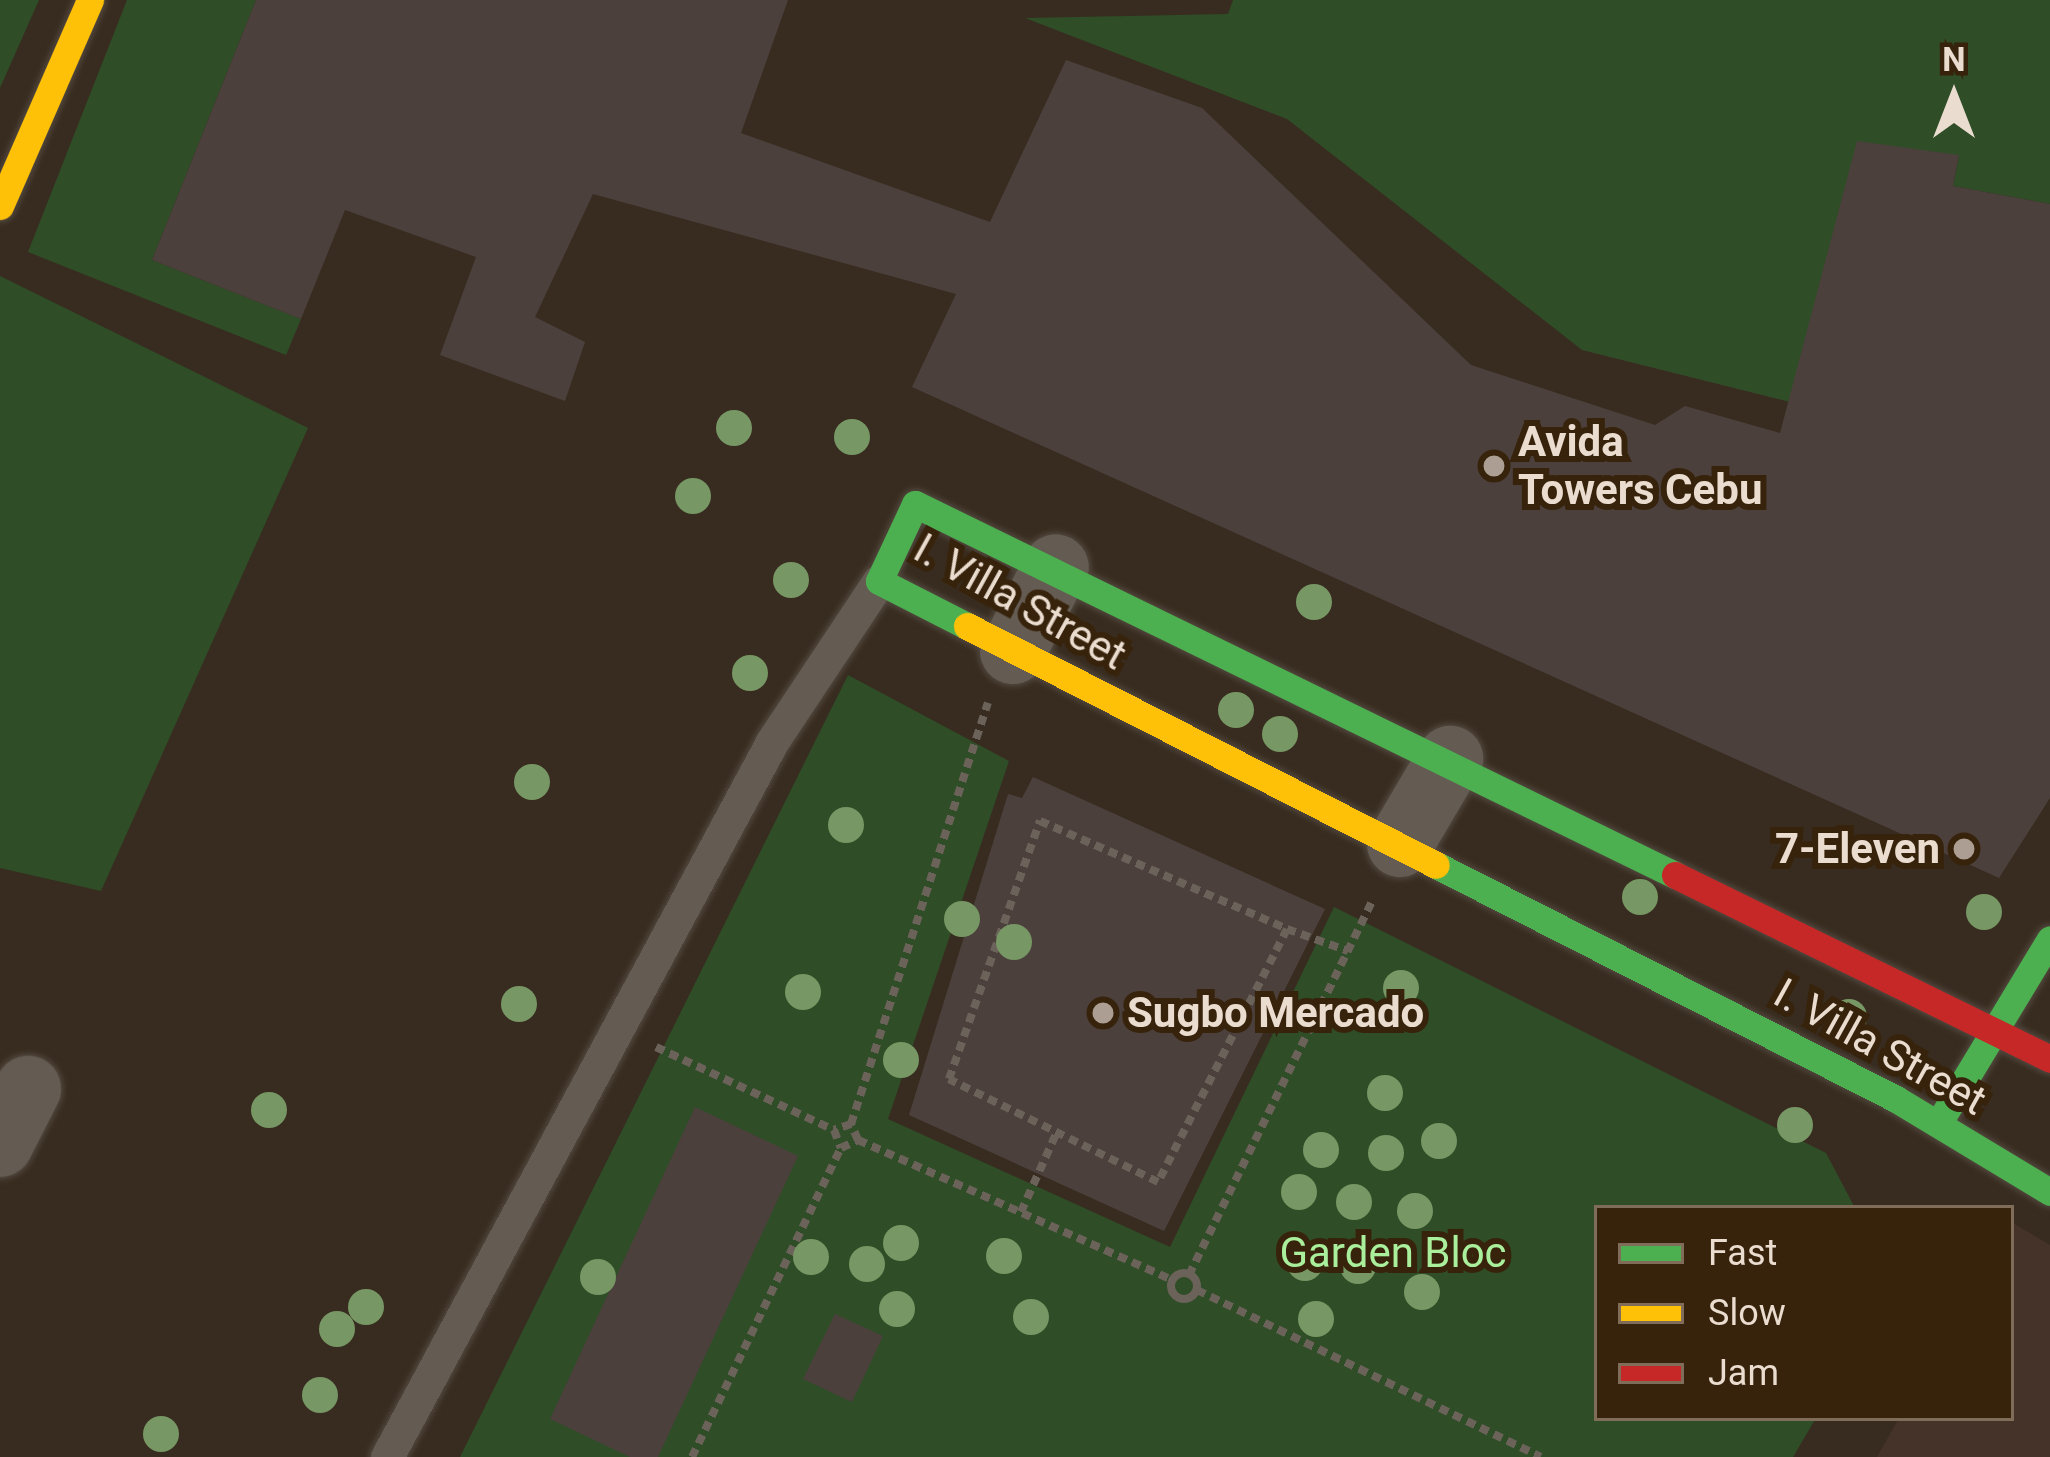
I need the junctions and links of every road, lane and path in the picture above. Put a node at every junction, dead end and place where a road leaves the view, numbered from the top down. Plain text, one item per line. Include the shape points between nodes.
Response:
1 (90, 0) edge
2 (0, 206) edge
3 (1056, 567) junction
4 (879, 581) junction
5 (1013, 651) junction
6 (1450, 759) junction
7 (1400, 844) junction
8 (1287, 929) junction
9 (2050, 938) edge
10 (1348, 951) junction
11 (1998, 1027) junction
12 (622, 1032) junction
13 (2050, 1059) edge
14 (851, 1124) junction
15 (1938, 1124) junction
16 (834, 1130) junction
17 (1058, 1132) junction
18 (858, 1140) junction
19 (841, 1148) junction
20 (2050, 1192) edge
21 (1021, 1212) junction
22 (1189, 1275) junction
23 (1173, 1280) junction
24 (1197, 1290) junction
25 (386, 1457) edge
26 (692, 1457) edge
27 (1541, 1457) edge

1 - 2 street
3 - 4 street, I. Villa Street via 916,504
3 - 5 street
3 - 6 street, I. Villa Street
4 - 5 street, I. Villa Street
4 - 12 lane via 772,742
5 - 7 street, I. Villa Street
5 - 14 path via 965,750
6 - 7 street
6 - 11 street, I. Villa Street
7 - 10 path
7 - 15 street, I. Villa Street
8 - 10 path
8 - 17 path via 1158,1182
8 - 17 path via 1040,821 949,1079
9 - 11 street
10 - 22 path
11 - 13 street, I. Villa Street
11 - 15 street
12 - 16 path
12 - 25 lane
14 - 16 path
14 - 18 path
15 - 20 street, I. Villa Street
16 - 19 path
17 - 21 path
18 - 19 path
18 - 21 path
19 - 26 path
21 - 23 path
22 - 23 path
22 - 24 path
23 - 24 path via 1178,1298
24 - 27 path

